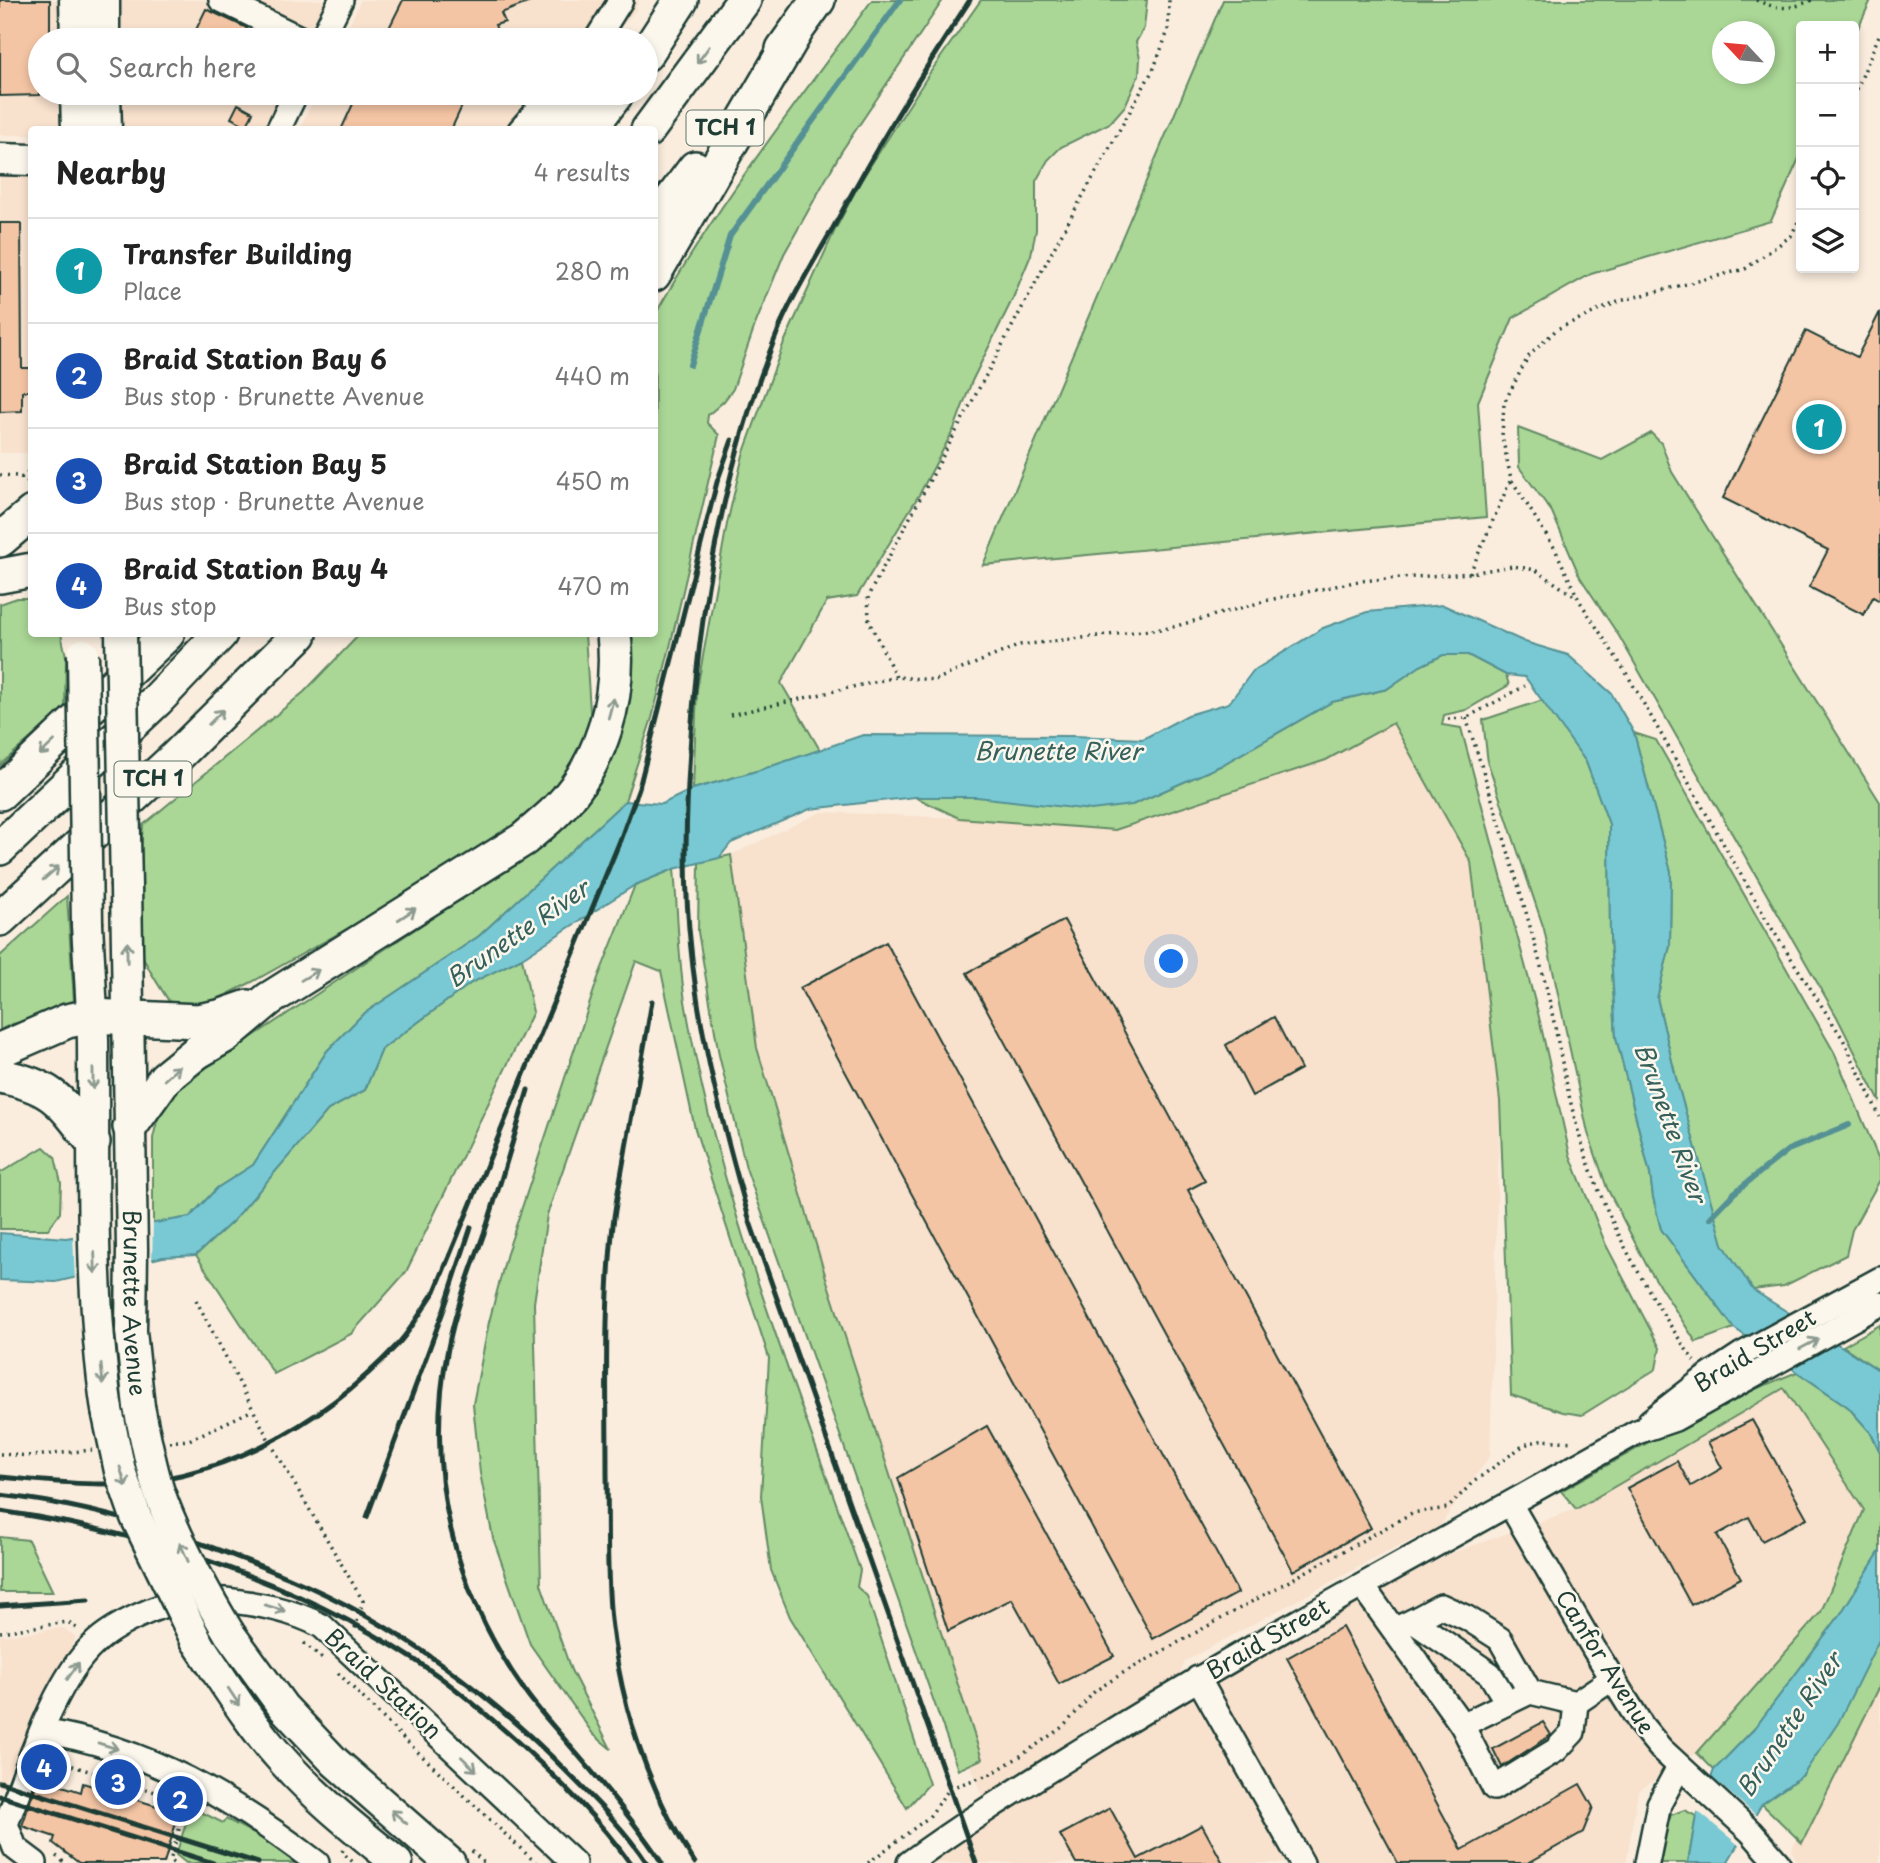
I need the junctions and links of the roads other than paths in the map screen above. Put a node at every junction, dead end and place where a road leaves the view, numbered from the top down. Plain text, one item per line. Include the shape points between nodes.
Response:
1 (75, 0) edge
2 (104, 0) edge
3 (220, 0) edge
4 (341, 0) edge
5 (621, 0) edge
6 (667, 0) edge
7 (681, 0) edge
8 (744, 0) edge
9 (818, 0) edge
10 (75, 28) edge
11 (104, 28) edge
12 (279, 28) edge
13 (327, 28) edge
14 (604, 28) edge
15 (644, 28) edge
16 (794, 33) junction
17 (658, 35) edge
18 (76, 105) edge
19 (105, 105) edge
20 (290, 105) edge
21 (542, 105) edge
22 (577, 105) edge
23 (608, 105) edge
24 (77, 126) edge
25 (106, 126) edge
26 (280, 126) edge
27 (523, 126) edge
28 (559, 126) edge
29 (592, 126) edge
30 (651, 126) edge
31 (0, 159) edge
32 (28, 160) edge
33 (658, 218) edge
34 (658, 267) edge
35 (28, 516) edge
36 (28, 530) edge
37 (0, 540) edge
38 (28, 571) edge
39 (0, 576) edge
40 (121, 637) edge
41 (164, 637) edge
42 (217, 637) edge
43 (297, 637) edge
44 (614, 637) edge
45 (83, 644) edge
46 (0, 793) edge
47 (0, 848) edge
48 (0, 919) edge
49 (269, 999) junction
50 (92, 1016) junction
51 (128, 1016) junction
52 (0, 1050) edge
53 (0, 1076) edge
54 (131, 1127) junction
55 (93, 1142) junction
56 (1880, 1279) edge
57 (1880, 1304) edge
58 (1637, 1433) junction
59 (1510, 1504) junction
60 (1364, 1585) junction
61 (1404, 1625) junction
62 (1198, 1678) junction
63 (1612, 1678) junction
64 (1531, 1692) junction
65 (1507, 1702) junction
66 (1576, 1703) junction
67 (1462, 1725) junction
68 (41, 1731) junction
69 (1679, 1767) junction
70 (35, 1863) edge
71 (317, 1863) edge
72 (397, 1863) edge
73 (450, 1863) edge
74 (574, 1863) edge
75 (909, 1863) edge
76 (1302, 1863) edge
77 (1647, 1863) edge
78 (1778, 1863) edge

1 - 10 main road
2 - 11 main road
3 - 12 street
4 - 13 street
5 - 14 street
6 - 15 highway
7 - 17 highway
8 -> 30 highway, TCH 1
9 - 16 highway, TCH 1
16 - 33 highway, TCH 1
16 - 34 highway
18 - 24 main road
19 - 25 main road
20 - 26 street
21 - 27 street
22 - 28 highway
23 - 29 highway
31 - 32 main road
35 - 37 highway
36 - 37 highway
38 - 39 highway
51 -> 40 main road, Brunette Avenue, bridge
41 -> 46 highway
42 - 47 highway, TCH 1
48 -> 43 highway, TCH 1 via 176,757
49 -> 44 highway via 524,839 557,810 587,771 604,733 615,694
45 - 50 main road, Brunette Avenue, bridge
49 - 51 highway via 198,1021
54 -> 49 highway via 165,1078
50 - 51 highway
50 - 52 highway via 67,1021
50 -> 55 main road, Brunette Avenue
51 - 54 main road, Brunette Avenue
53 - 55 highway via 29,1082 52,1094
73 -> 54 main road, Brunette Avenue, bridge via 335,1762 283,1707 229,1633 173,1526 139,1407 131,1331
55 -> 72 main road, Brunette Avenue, bridge via 99,1338 107,1410 136,1517 196,1640 240,1707 308,1787
56 - 58 street, Braid Street via 1742,1354 1668,1405
58 -> 57 street, Braid Street via 1675,1419
58 - 59 street, Braid Street
59 - 60 street, Braid Street
59 - 63 street, Canfor Avenue
60 - 61 street via 1371,1598
60 - 62 street, Braid Street
61 - 64 street via 1441,1606 1467,1618 1500,1639
61 - 65 street via 1490,1674
61 - 67 street
62 - 75 street, Braid Street via 962,1824
62 - 76 street
63 - 66 street
63 - 69 street, Canfor Avenue via 1642,1726
64 - 65 street
64 - 66 street
65 - 67 street
66 - 67 street via 1573,1732 1556,1750 1494,1788
68 - 70 street, Braid Station via 6,1825 15,1848
68 -> 71 street via 131,1753 186,1777
68 -> 74 street, Braid Station via 67,1679 93,1644 123,1623 169,1602 199,1598 261,1604 315,1622
69 - 77 street via 1659,1804
69 - 78 street, Canfor Avenue

